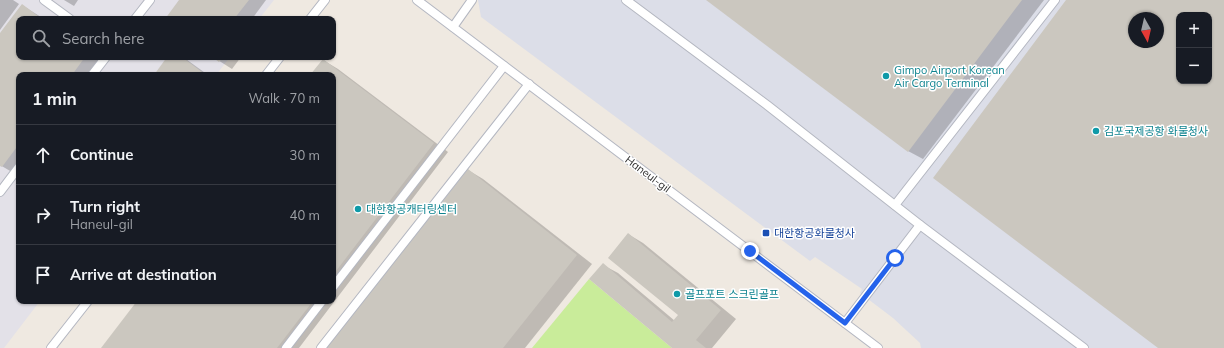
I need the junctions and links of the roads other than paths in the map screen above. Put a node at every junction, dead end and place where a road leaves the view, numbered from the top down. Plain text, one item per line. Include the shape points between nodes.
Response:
1 (44, 0) edge
2 (150, 0) edge
3 (325, 0) edge
4 (417, 0) edge
5 (472, 0) edge
6 (626, 0) edge
7 (1055, 0) edge
8 (66, 16) edge
9 (137, 16) edge
10 (312, 16) edge
11 (453, 27) junction
12 (104, 60) edge
13 (278, 60) edge
14 (504, 66) junction
15 (94, 72) edge
16 (268, 72) edge
17 (529, 84) junction
18 (16, 171) edge
19 (0, 192) edge
20 (895, 205) junction
21 (920, 225) junction
22 (336, 283) edge
23 (86, 304) edge
24 (320, 304) edge
25 (845, 323) junction
26 (51, 348) edge
27 (286, 348) edge
28 (321, 348) edge
29 (878, 348) edge
30 (1084, 348) edge

1 - 8 lane
2 - 9 lane
3 - 10 lane
4 - 11 lane, Haneul-gil
5 - 11 lane
6 - 20 lane
7 - 20 lane
11 - 14 lane, Haneul-gil
12 - 15 lane
13 - 16 lane
14 - 17 lane, Haneul-gil
14 - 22 lane
17 - 25 lane, Haneul-gil
17 - 28 lane
18 - 19 lane
20 - 21 lane
21 - 25 lane
21 - 30 lane
23 - 26 lane
24 - 27 lane
25 - 29 lane, Haneul-gil

